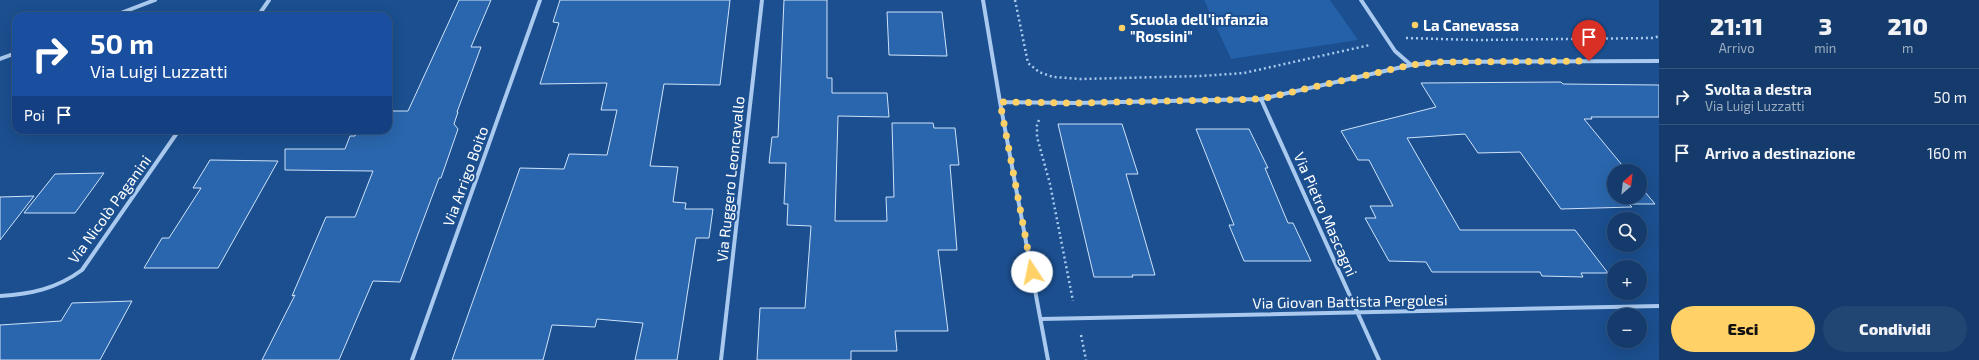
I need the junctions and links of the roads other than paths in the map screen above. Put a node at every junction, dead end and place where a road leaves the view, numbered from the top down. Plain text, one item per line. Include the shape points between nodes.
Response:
1 (155, 0) edge
2 (269, 0) edge
3 (540, 0) edge
4 (762, 0) edge
5 (983, 0) edge
6 (1361, 0) edge
7 (124, 12) edge
8 (261, 12) edge
9 (12, 54) edge
10 (0, 59) edge
11 (1659, 60) edge
12 (1411, 65) junction
13 (1261, 99) junction
14 (1000, 102) junction
15 (176, 134) edge
16 (0, 296) edge
17 (1659, 306) edge
18 (1357, 314) junction
19 (1041, 319) junction
20 (412, 360) edge
21 (721, 360) edge
22 (1048, 360) edge
23 (1379, 360) edge

1 - 7 street
2 - 8 street
3 - 20 street, Via Arrigo Boito
4 - 21 street, Via Ruggero Leoncavallo
5 - 14 street
6 - 12 street via 1395,51
9 - 10 street
11 - 12 street via 1440,62
12 - 13 street
13 - 14 street
13 - 18 street, Via Pietro Mascagni
14 - 19 street
15 - 16 street, Via Nicolò Paganini via 82,270 69,280 36,294
17 - 18 street, Via Giovan Battista Pergolesi
18 - 19 street, Via Giovan Battista Pergolesi
18 - 23 street, Via Pietro Mascagni
19 - 22 street

